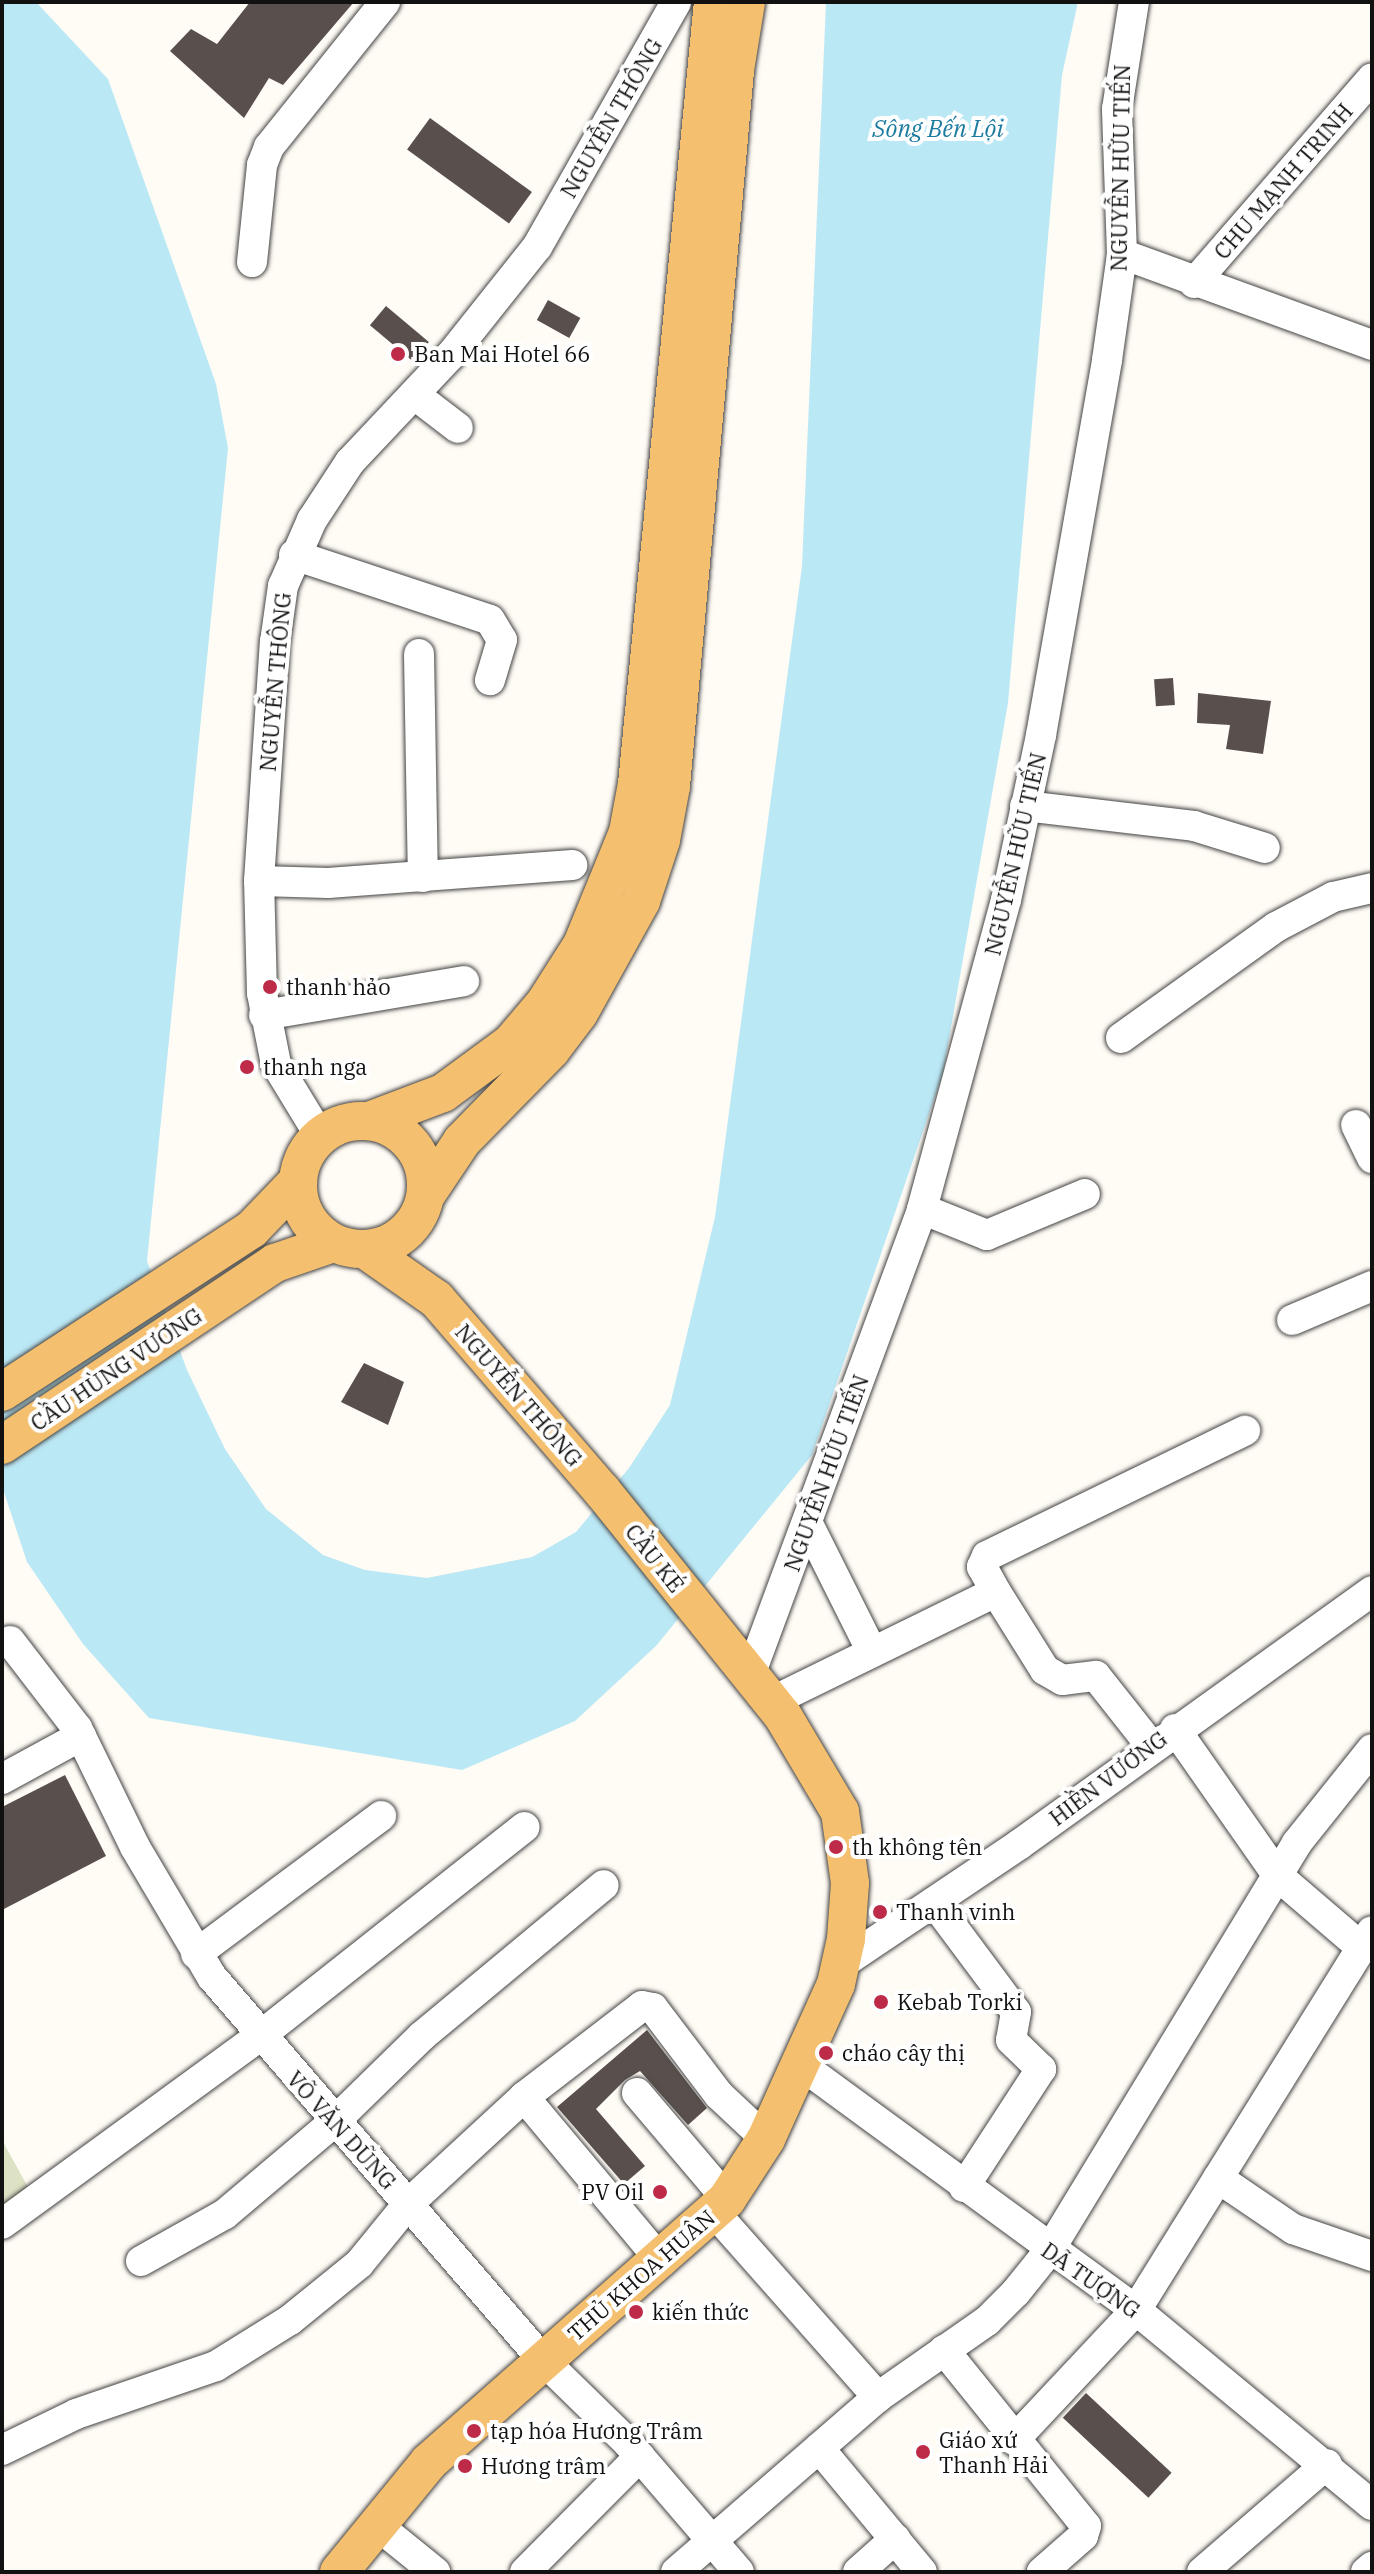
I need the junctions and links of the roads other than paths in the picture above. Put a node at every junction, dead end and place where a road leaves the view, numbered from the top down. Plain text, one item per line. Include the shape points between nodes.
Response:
1 (385, 2) edge
2 (713, 2) edge
3 (746, 2) edge
4 (1134, 2) edge
5 (665, 13) edge
6 (722, 44) junction
7 (1370, 84) edge
8 (1122, 254) junction
9 (252, 262) dead end
10 (1194, 283) junction
11 (1372, 345) edge
12 (415, 395) junction
13 (458, 428) dead end
14 (294, 555) junction
15 (419, 654) dead end
16 (490, 680) dead end
17 (1025, 806) junction
18 (1265, 848) dead end
19 (572, 865) dead end
20 (423, 877) junction
21 (259, 881) junction
22 (1372, 888) edge
23 (464, 981) dead end
24 (264, 1015) junction
25 (1121, 1038) dead end
26 (369, 1121) junction
27 (1356, 1125) dead end
28 (320, 1136) junction
29 (1372, 1158) edge
30 (298, 1181) junction
31 (1085, 1194) dead end
32 (420, 1209) junction
33 (922, 1209) junction
34 (350, 1246) junction
35 (1372, 1286) edge
36 (436, 1299) junction
37 (1292, 1320) dead end
38 (2, 1392) edge
39 (1245, 1431) dead end
40 (2, 1445) edge
41 (602, 1491) joint
42 (809, 1526) junction
43 (1372, 1591) edge
44 (996, 1592) junction
45 (708, 1625) joint
46 (10, 1641) dead end
47 (872, 1652) junction
48 (761, 1688) junction
49 (81, 1736) junction
50 (1163, 1738) junction
51 (1372, 1749) edge
52 (2, 1779) edge
53 (381, 1816) dead end
54 (525, 1827) dead end
55 (1278, 1876) junction
56 (604, 1885) dead end
57 (934, 1902) junction
58 (1367, 1940) edge
59 (196, 1954) junction
60 (843, 1963) junction
61 (260, 2036) junction
62 (801, 2065) junction
63 (637, 2093) dead end
64 (524, 2097) junction
65 (334, 2122) junction
66 (766, 2139) junction
67 (1218, 2178) junction
68 (964, 2187) junction
69 (408, 2204) junction
70 (721, 2206) junction
71 (2, 2224) edge
72 (1049, 2251) junction
73 (1372, 2256) edge
74 (141, 2261) dead end
75 (662, 2262) junction
76 (1136, 2310) junction
77 (944, 2350) junction
78 (542, 2359) junction
79 (878, 2397) junction
80 (1014, 2440) junction
81 (819, 2448) junction
82 (2, 2450) edge
83 (640, 2456) junction
84 (1327, 2464) junction
85 (1372, 2505) edge
86 (377, 2525) junction
87 (895, 2539) junction
88 (712, 2540) junction
89 (1372, 2567) edge
90 (339, 2572) edge
91 (435, 2572) edge
92 (525, 2572) edge
93 (676, 2572) edge
94 (739, 2572) edge
95 (858, 2572) edge
96 (922, 2572) edge
97 (1042, 2572) edge
98 (1202, 2572) edge
99 (1366, 2572) edge

1 - 9 street via 269,147 262,165
2 - 6 main road
3 - 6 main road
4 - 8 street, NGUYỄN HỮU TIẾN via 1117,109
5 - 6 street
5 - 12 street, NGUYỄN THÔNG via 537,247
6 - 26 main road via 628,832 582,945 545,1003 511,1043 443,1093
6 - 32 main road via 671,786 661,840 641,901 579,1013 551,1050 462,1141
7 - 10 street, CHU MẠNH TRINH
8 - 10 street
8 - 17 street, NGUYỄN HỮU TIẾN via 1098,418
10 - 11 street
12 - 13 street
12 - 14 street, NGUYỄN THÔNG via 350,462
14 - 16 street via 490,620 502,640
14 - 21 street, NGUYỄN THÔNG via 275,642
15 - 20 street
17 - 18 street via 1194,826
17 - 33 street, NGUYỄN HỮU TIẾN via 981,1005
19 - 20 street
20 - 21 street
21 - 24 street, NGUYỄN THÔNG
22 - 25 street via 1333,897 1276,927
23 - 24 street
24 - 28 street, NGUYỄN THÔNG via 276,1064
26 - 28 main road via 352,1121
26 - 32 main road via 387,1125 414,1146 422,1161
27 - 29 street
28 - 30 main road via 308,1149
30 - 34 main road via 306,1217
30 - 38 main road, CẦU HÙNG VƯƠNG via 252,1229
31 - 33 street via 987,1235
32 - 34 main road via 394,1241
32 - 36 main road, NGUYỄN THÔNG
33 - 42 street, NGUYỄN HỮU TIẾN
34 - 36 main road, NGUYỄN THÔNG
34 - 40 main road, CẦU HÙNG VƯƠNG via 299,1251
35 - 37 street
36 - 41 main road, NGUYỄN THÔNG
39 - 44 street via 987,1556 982,1567
41 - 45 main road, CẦU KÉ
42 - 47 street
42 - 48 street, NGUYỄN HỮU TIẾN
43 - 50 street, HIỀN VƯƠNG
44 - 47 street
44 - 50 street via 1045,1670 1062,1680 1096,1676
45 - 48 main road, THỦ KHOA HUÂN
46 - 49 street, VÕ VĂN DŨNG
47 - 48 street
48 - 60 main road, THỦ KHOA HUÂN via 840,1812 850,1883
49 - 52 street
49 - 59 street, VÕ VĂN DŨNG
50 - 55 street
50 - 57 street, HIỀN VƯƠNG
51 - 55 street
53 - 59 street
54 - 61 street
55 - 58 street
55 - 72 street
56 - 65 street via 412,2045
57 - 60 street, HIỀN VƯƠNG
57 - 68 street via 1016,2012 1011,2040 1041,2069
58 - 67 street
59 - 61 street, VÕ VĂN DŨNG
60 - 62 main road, THỦ KHOA HUÂN
61 - 65 street, VÕ VĂN DŨNG
61 - 71 street
62 - 66 main road, THỦ KHOA HUÂN
62 - 68 street, DÃ TƯỢNG
63 - 70 street
64 - 66 street via 646,2005 719,2095
64 - 69 street
64 - 75 street
65 - 69 street, VÕ VĂN DŨNG
65 - 74 street via 208,2227
66 - 70 main road, THỦ KHOA HUÂN
67 - 73 street via 1293,2229
67 - 76 street
68 - 72 street, DÃ TƯỢNG
69 - 78 street, VÕ VĂN DŨNG
69 - 82 street via 359,2264 290,2320 216,2366 76,2414
70 - 75 main road, THỦ KHOA HUÂN
70 - 79 street
72 - 76 street, DÃ TƯỢNG
72 - 77 street via 987,2321
75 - 78 main road, THỦ KHOA HUÂN
76 - 80 street
76 - 84 street, DÃ TƯỢNG
77 - 79 street
77 - 80 street
78 - 83 street, VÕ VĂN DŨNG
78 - 86 main road, THỦ KHOA HUÂN via 429,2462
79 - 81 street
80 - 97 street via 1086,2526 1083,2536
81 - 87 street
81 - 88 street
83 - 88 street, VÕ VĂN DŨNG
83 - 92 street
84 - 85 street, DÃ TƯỢNG
84 - 98 street
86 - 90 main road, THỦ KHOA HUÂN
86 - 91 street
87 - 95 street
87 - 96 street
88 - 93 street
88 - 94 street, VÕ VĂN DŨNG
89 - 99 street

